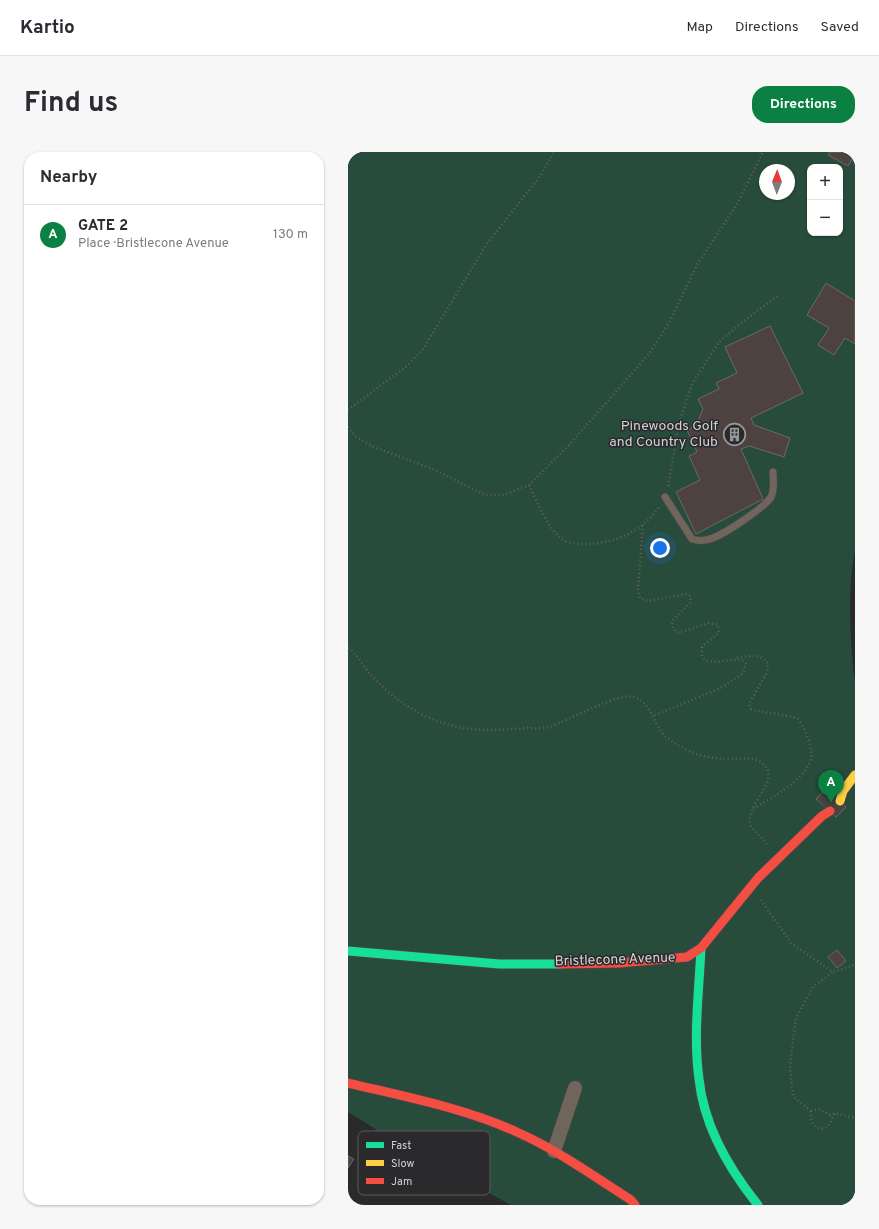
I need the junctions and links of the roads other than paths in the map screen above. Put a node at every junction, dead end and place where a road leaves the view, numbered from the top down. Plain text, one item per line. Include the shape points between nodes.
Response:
1 (773, 472) dead end
2 (665, 497) road end
3 (855, 775) edge
4 (839, 795) tunnel mouth
5 (825, 810) tunnel mouth
6 (701, 948) junction
7 (348, 951) edge
8 (348, 1083) edge
9 (575, 1088) dead end
10 (554, 1152) junction
11 (635, 1205) edge
12 (758, 1205) edge

1 - 2 lane via 773,492 764,504 735,525 705,540 692,538
3 - 4 street
5 - 6 street, Bristlecone Avenue via 777,857
6 - 7 street, Bristlecone Avenue via 687,957 603,963 499,964
6 - 12 street via 697,1062 705,1112 718,1145
8 - 10 street via 462,1111 504,1126
9 - 10 street
10 - 11 street

